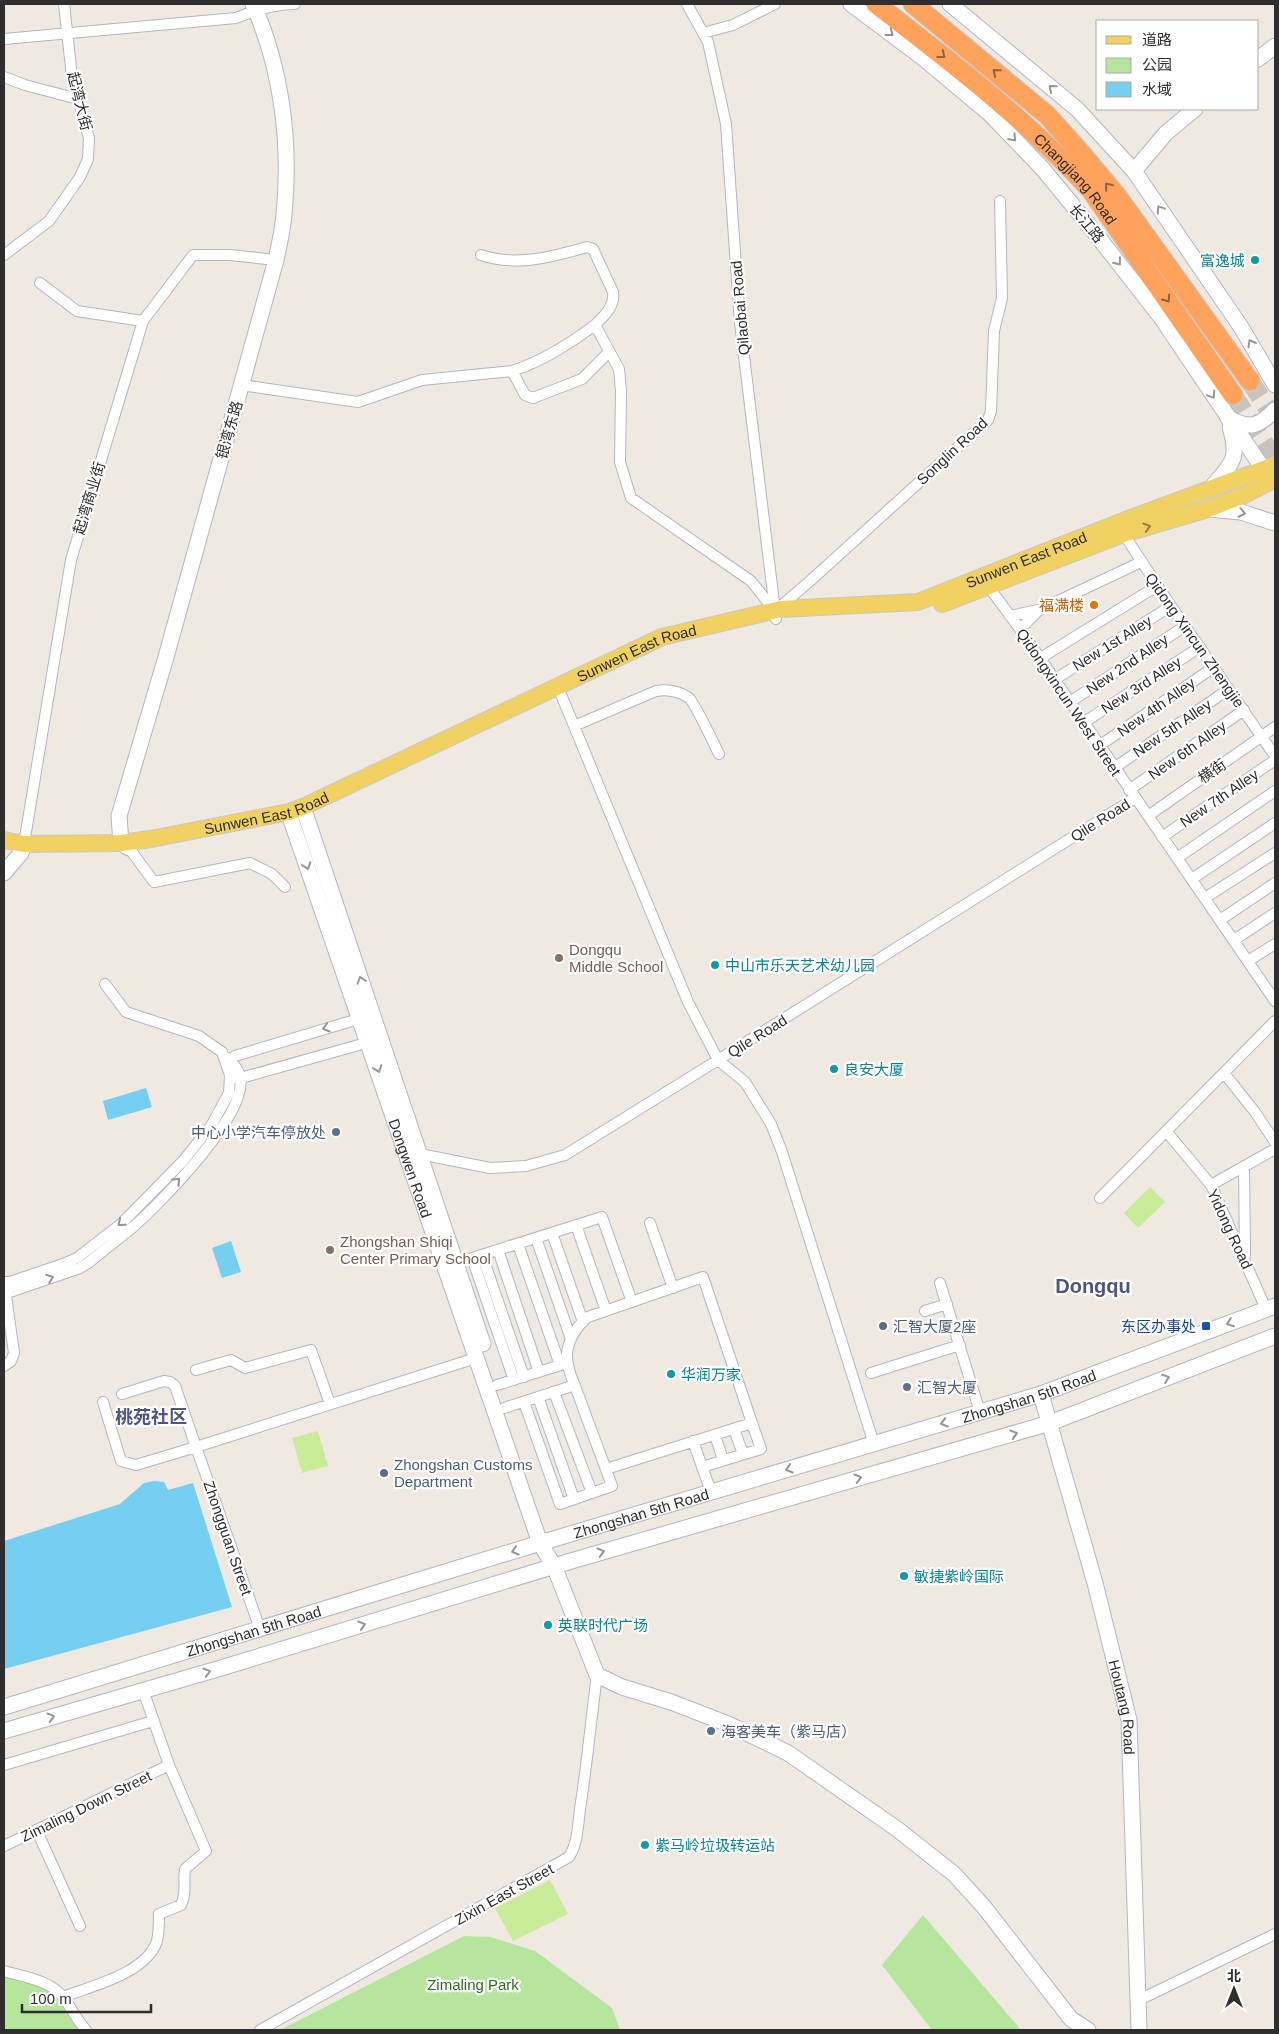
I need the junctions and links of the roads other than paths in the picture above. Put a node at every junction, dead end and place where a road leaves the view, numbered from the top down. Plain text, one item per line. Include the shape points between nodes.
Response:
1 (64, 4) edge
2 (295, 4) edge
3 (687, 4) edge
4 (774, 4) edge
5 (851, 4) edge
6 (876, 4) edge
7 (914, 4) edge
8 (950, 4) edge
9 (255, 7) edge
10 (703, 33) junction
11 (68, 34) junction
12 (4, 39) edge
13 (1275, 46) edge
14 (1259, 58) edge
15 (4, 77) edge
16 (78, 99) junction
17 (1194, 110) edge
18 (1134, 171) junction
19 (1000, 201) dead end
20 (4, 255) edge
21 (481, 255) dead end
22 (276, 260) junction
23 (40, 284) dead end
24 (143, 321) junction
25 (596, 325) junction
26 (609, 352) junction
27 (512, 371) junction
28 (1250, 381) tunnel mouth
29 (242, 385) junction
30 (1275, 385) edge
31 (1233, 395) tunnel mouth
32 (1275, 410) edge
33 (1228, 418) junction
34 (1272, 476) edge
35 (1210, 488) junction
36 (1208, 509) junction
37 (1275, 523) edge
38 (1120, 529) junction
39 (1141, 562) junction
40 (985, 582) junction
41 (1157, 586) junction
42 (1171, 606) junction
43 (1039, 610) junction
44 (775, 615) junction
45 (1010, 616) junction
46 (1185, 626) junction
47 (1020, 629) junction
48 (1200, 647) junction
49 (1039, 659) junction
50 (1214, 667) junction
51 (1054, 680) junction
52 (1229, 689) junction
53 (560, 692) junction
54 (1070, 702) junction
55 (1244, 710) junction
56 (1083, 723) junction
57 (574, 726) junction
58 (1275, 726) edge
59 (1262, 736) junction
60 (1099, 746) junction
61 (719, 754) dead end
62 (1275, 756) edge
63 (1275, 760) edge
64 (1114, 768) junction
65 (1275, 791) edge
66 (1132, 794) junction
67 (1148, 816) junction
68 (299, 818) junction
69 (1275, 823) edge
70 (1162, 836) junction
71 (125, 845) junction
72 (11, 850) edge
73 (1275, 853) edge
74 (1177, 858) junction
75 (4, 873) edge
76 (1192, 879) junction
77 (1275, 883) edge
78 (285, 887) dead end
79 (1205, 898) junction
80 (1275, 913) edge
81 (1220, 920) junction
82 (1234, 940) junction
83 (1275, 944) edge
84 (1248, 962) junction
85 (105, 984) dead end
86 (1275, 1001) edge
87 (366, 1016) junction
88 (1275, 1021) edge
89 (375, 1040) junction
90 (718, 1060) junction
91 (230, 1068) junction
92 (1224, 1073) junction
93 (241, 1078) junction
94 (1166, 1131) junction
95 (1275, 1142) edge
96 (1275, 1149) edge
97 (420, 1154) junction
98 (1244, 1166) junction
99 (1211, 1185) junction
100 (1100, 1198) dead end
101 (650, 1222) dead end
102 (576, 1225) junction
103 (552, 1232) junction
104 (536, 1238) junction
105 (518, 1244) junction
106 (498, 1250) junction
107 (1245, 1261) junction
108 (4, 1282) edge
109 (940, 1283) dead end
110 (673, 1288) junction
111 (5, 1294) edge
112 (632, 1302) junction
113 (947, 1304) junction
114 (1270, 1308) edge
115 (606, 1311) junction
116 (925, 1311) dead end
117 (583, 1322) junction
118 (1275, 1336) edge
119 (571, 1339) junction
120 (960, 1345) junction
121 (476, 1358) junction
122 (564, 1364) junction
123 (4, 1366) edge
124 (196, 1370) dead end
125 (539, 1372) junction
126 (871, 1373) dead end
127 (519, 1378) junction
128 (575, 1385) junction
129 (497, 1386) junction
130 (554, 1392) junction
131 (122, 1394) dead end
132 (1041, 1394) junction
133 (538, 1397) junction
134 (103, 1402) dead end
135 (524, 1402) junction
136 (330, 1404) junction
137 (504, 1408) junction
138 (980, 1412) junction
139 (752, 1423) junction
140 (1050, 1423) junction
141 (734, 1429) junction
142 (715, 1435) junction
143 (693, 1441) junction
144 (874, 1444) junction
145 (196, 1446) junction
146 (743, 1454) junction
147 (723, 1460) junction
148 (702, 1467) junction
149 (606, 1469) junction
150 (711, 1492) junction
151 (592, 1493) junction
152 (574, 1499) junction
153 (545, 1542) junction
154 (554, 1566) junction
155 (260, 1629) junction
156 (597, 1675) junction
157 (143, 1690) junction
158 (4, 1707) edge
159 (153, 1721) junction
160 (4, 1731) edge
161 (169, 1764) junction
162 (4, 1765) edge
163 (37, 1830) junction
164 (4, 1846) edge
165 (80, 1926) dead end
166 (1275, 1934) edge
167 (4, 1971) edge
168 (61, 1995) junction
169 (1139, 2000) junction
170 (86, 2030) edge
171 (260, 2030) edge
172 (1088, 2030) edge
173 (1139, 2030) edge

1 - 11 street, 起湾大街
2 - 9 street
3 - 10 street, Qilaobai Road
4 - 10 street via 732,25
5 -> 33 main road, 长江路 via 990,114 1042,168 1160,316
6 -> 31 highway, Changjiang Road via 978,83 1091,190
28 -> 7 highway, Changjiang Road via 1117,196 1082,154 1047,115
18 -> 8 main road via 1077,109
9 - 11 street via 236,18
9 - 22 main road, 银湾东路 via 270,45 284,129 284,214
10 - 44 street, Qilaobai Road via 708,42 726,124 740,323
11 - 12 street
11 - 16 street, 起湾大街 via 72,77
13 - 14 main road
15 - 16 street
16 - 20 street, 起湾大街 via 89,138 88,159 49,221
17 - 18 main road via 1166,133
30 -> 18 main road via 1242,327
19 - 44 street, Songlin Road via 1002,298 994,331 988,420
21 - 25 street via 496,260 521,261 546,259 590,247 614,299
22 - 24 street, 起湾商业街 via 193,255
22 - 29 main road, 银湾东路
23 - 24 street via 77,311
24 - 72 street, 起湾商业街 via 70,560
25 - 26 street
25 - 27 street via 560,350
26 - 27 street via 582,379 533,398 525,395
26 - 44 street via 619,369 620,462 631,498 750,581
27 - 29 street via 422,380 358,402
29 - 71 main road, 银湾东路 via 119,816
32 - 33 main road via 1258,424 1244,426
33 - 34 main road, 长江路
33 - 35 main road via 1234,441 1234,458
34 - 35 main road, Sunwen East Road
34 - 36 main road, Sunwen East Road via 1244,495
35 - 38 main road, Sunwen East Road
36 -> 37 main road via 1241,512
38 -> 36 main road, Sunwen East Road
38 - 39 street, Qidong Xincun Zhengjie
38 - 40 main road, Sunwen East Road
39 - 41 street, Qidong Xincun Zhengjie
39 - 43 street
40 - 44 main road, Sunwen East Road via 920,612
40 - 45 street, Qidongxincun West Street
41 - 42 street, Qidong Xincun Zhengjie
41 - 49 street
42 - 46 street, Qidong Xincun Zhengjie
42 - 51 street, New 1st Alley
43 - 45 street
43 - 47 street
44 - 53 main road, Sunwen East Road via 665,645
44 - 71 main road, Sunwen East Road via 662,637 304,807
45 - 47 street, Qidongxincun West Street
46 - 48 street, Qidong Xincun Zhengjie
46 - 54 street, New 2nd Alley
47 - 49 street, Qidongxincun West Street
48 - 50 street, Qidong Xincun Zhengjie
48 - 56 street, New 3rd Alley
49 - 51 street, Qidongxincun West Street
50 - 52 street, Qidong Xincun Zhengjie
50 - 60 street, New 4th Alley
51 - 54 street, Qidongxincun West Street
52 - 55 street, Qidong Xincun Zhengjie
52 - 64 street, New 5th Alley
53 - 57 street, Qile Road
53 - 68 main road, Sunwen East Road
54 - 56 street, Qidongxincun West Street
55 - 59 street, Qidong Xincun Zhengjie
55 - 66 street, New 6th Alley
56 - 60 street, Qidongxincun West Street
57 - 61 street via 656,691 678,692 691,700
57 - 90 street, Qile Road via 688,1002
58 - 59 street, 横街
59 - 62 street, Qidong Xincun Zhengjie
59 - 67 street, 横街
60 - 64 street, Qidongxincun West Street
63 - 70 street, New 7th Alley
64 - 66 street, Qidongxincun West Street
65 - 74 street
66 - 67 street, Qidongxincun West Street
66 - 90 street, Qile Road
67 - 70 street, Qidongxincun West Street
68 - 71 main road, Sunwen East Road
68 - 87 main road, Dongwen Road
69 - 76 street
70 - 74 street, Qidongxincun West Street
71 - 72 main road, Sunwen East Road
71 - 78 street via 154,882 250,863 272,874
72 - 75 main road
73 - 79 street
74 - 76 street, Qidongxincun West Street
76 - 79 street, Qidongxincun West Street
77 - 81 street
79 - 81 street, Qidongxincun West Street
80 - 82 street
81 - 82 street, Qidongxincun West Street
82 - 84 street, Qidongxincun West Street
83 - 84 street
84 - 86 street, Qidongxincun West Street
85 - 91 street via 126,1012 199,1036 222,1052
87 - 89 main road, Dongwen Road
87 -> 91 street via 235,1056
88 - 92 street
89 - 93 street
89 - 97 main road, Dongwen Road
89 -> 121 main road, Dongwen Road
90 - 97 street via 564,1155 526,1166 490,1168
90 - 144 street via 745,1082 771,1124
91 - 93 street
91 - 93 street via 234,1065
91 -> 108 street via 229,1093 211,1126 183,1161 121,1224 77,1258
92 - 94 street
92 - 95 street via 1256,1112
111 -> 93 street via 80,1268 133,1227 203,1154 221,1130 238,1097
94 - 99 street, Yidong Road
94 - 100 street
96 - 98 street
97 - 129 main road, Dongwen Road
98 - 99 street
98 - 107 street
99 - 107 street, Yidong Road
101 - 110 street
102 - 103 street
102 - 112 street via 602,1217
102 - 115 street
103 - 104 street
103 - 117 street
104 - 105 street
104 - 119 street
105 - 106 street
105 - 122 street
106 - 125 street
106 - 127 street via 482,1255
107 - 114 street, Yidong Road
108 - 111 street
109 - 113 street
110 - 112 street
110 - 139 street via 703,1277
111 - 123 street via 14,1353
112 - 115 street
113 - 116 street
113 - 120 street
114 -> 132 main road, Zhongshan 5th Road
115 - 117 street
117 - 119 street
140 -> 118 main road, Zhongshan 5th Road
119 - 122 street
120 - 126 street
120 - 138 street
121 - 136 street
121 - 153 main road, Dongwen Road
122 - 125 street
122 - 128 street
124 - 136 street via 231,1360 245,1368 311,1350
125 - 127 street
127 - 129 street
128 - 130 street
128 - 149 street
129 - 137 main road, Dongwen Road
130 - 133 street
130 - 151 street
131 - 145 street, Zhongguan Street via 170,1382 175,1386
132 - 138 main road, Zhongshan 5th Road
132 - 140 main road, Houtang Road
133 - 135 street
133 - 152 street
134 - 145 street via 121,1461 136,1465
135 - 137 street
135 - 152 street via 560,1504
136 - 145 street
137 - 153 main road, Dongwen Road
138 -> 144 main road, Zhongshan 5th Road
139 - 141 street
139 - 146 street via 761,1449
154 -> 140 main road, Zhongshan 5th Road
140 - 169 main road, Houtang Road via 1129,1720
141 - 142 street
141 - 146 street
142 - 143 street
142 - 147 street
143 - 148 street
143 - 149 street
144 -> 150 main road, Zhongshan 5th Road
145 - 155 street, Zhongguan Street
146 - 147 street
147 - 148 street
148 - 150 street
149 - 151 street via 612,1486
150 - 153 main road, Zhongshan 5th Road
151 - 152 street
153 - 154 main road
153 -> 155 main road, Zhongshan 5th Road
154 - 156 main road
157 -> 154 main road, Zhongshan 5th Road
155 - 158 main road, Zhongshan 5th Road
156 - 171 street, Zixin East Street via 576,1839 569,1857
156 - 172 main road via 728,1724 788,1753 897,1829 954,1874 984,1907 1071,2019
157 - 159 street
160 -> 157 main road, Zhongshan 5th Road
159 - 161 street
159 - 162 street
161 - 163 street, Zimaling Down Street
161 - 168 street via 206,1851 185,1869 186,1890 181,1905 159,1914 157,1942 132,1971
163 - 164 street, Zimaling Down Street
163 - 165 street
166 - 169 street
167 - 168 street via 50,1986
168 - 170 street
169 - 173 main road, Houtang Road

